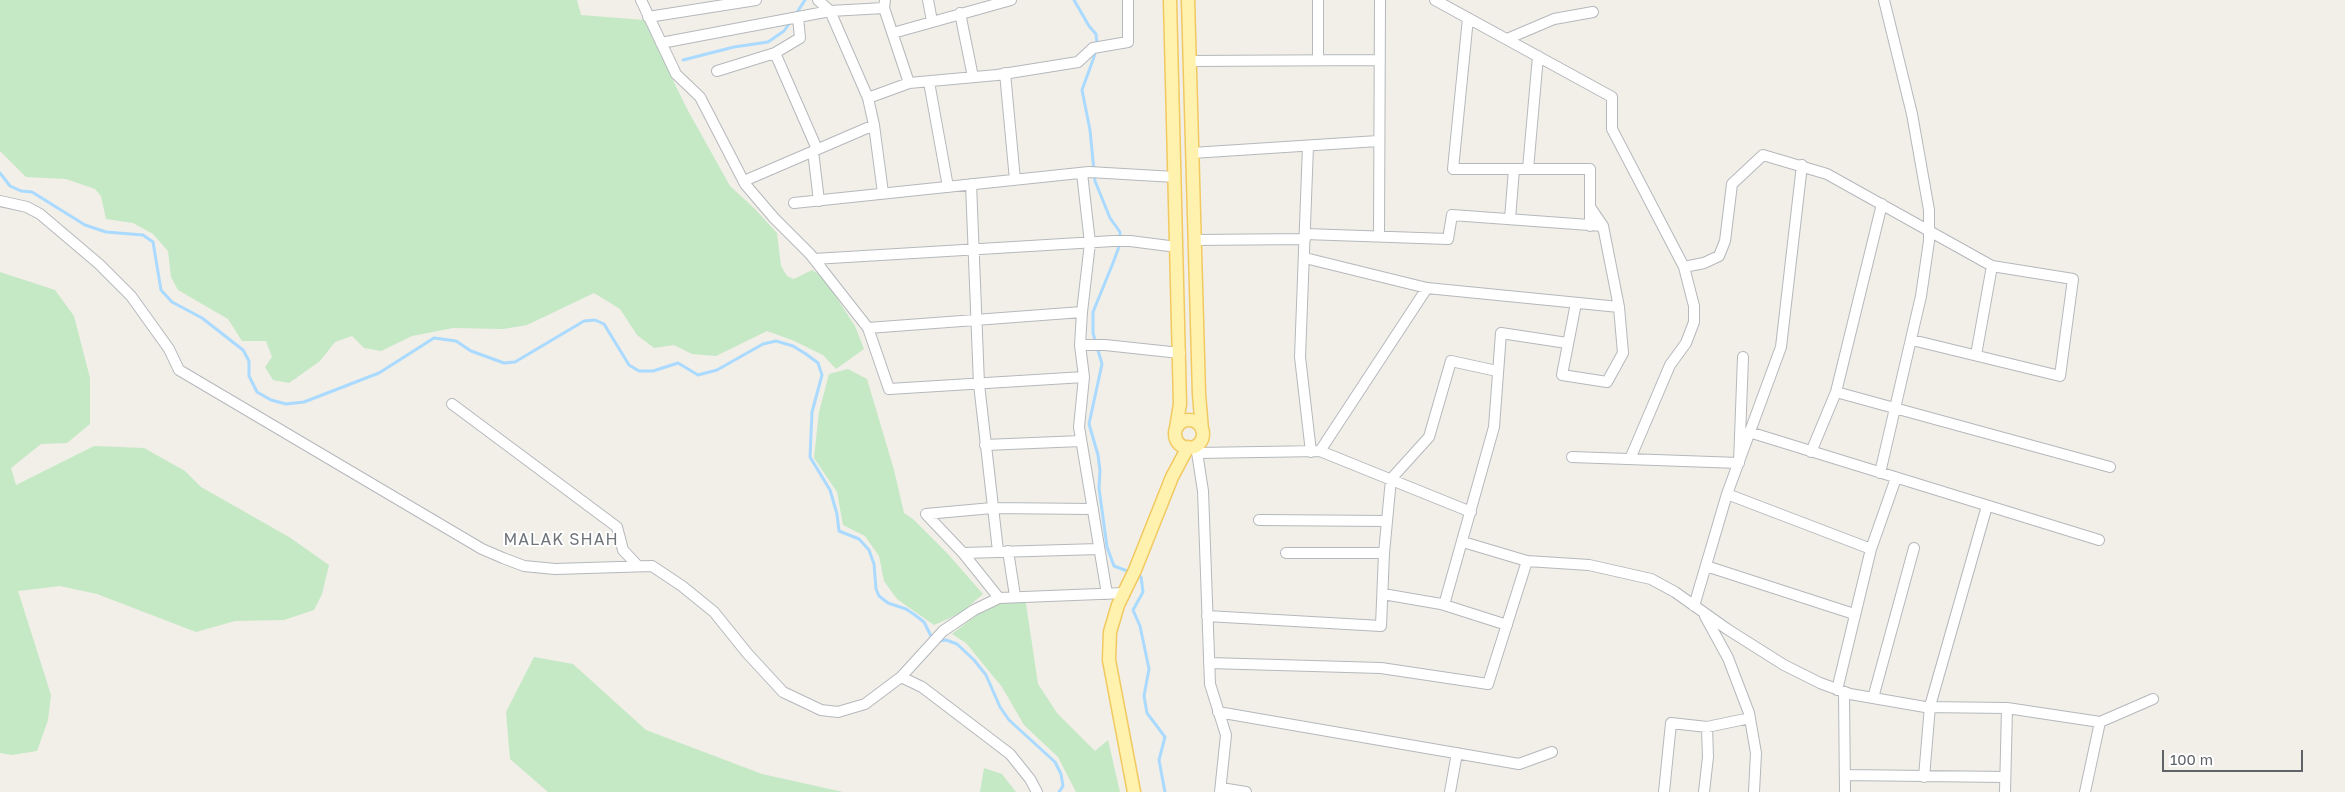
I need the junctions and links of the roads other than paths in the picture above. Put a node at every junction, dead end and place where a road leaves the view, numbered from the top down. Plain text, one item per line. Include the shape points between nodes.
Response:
1 (642, 0) edge
2 (756, 0) edge
3 (818, 0) edge
4 (928, 0) edge
5 (1011, 0) edge
6 (1128, 0) edge
7 (1170, 0) edge
8 (1188, 0) edge
9 (1318, 0) edge
10 (1380, 0) edge
11 (1435, 0) edge
12 (1884, 0) edge
13 (994, 2) edge
14 (884, 4) edge
15 (830, 11) junction
16 (1593, 12) dead end
17 (960, 14) junction
18 (1171, 16) junction
19 (1188, 16) junction
20 (648, 17) junction
21 (798, 17) junction
22 (1468, 18) junction
23 (932, 21) junction
24 (893, 33) junction
25 (1507, 39) junction
26 (661, 43) junction
27 (774, 53) junction
28 (1538, 56) junction
29 (1318, 60) junction
30 (1380, 60) junction
31 (1189, 61) junction
32 (717, 71) dead end
33 (1005, 74) junction
34 (973, 77) junction
35 (929, 82) junction
36 (909, 84) junction
37 (868, 98) junction
38 (874, 125) junction
39 (1378, 141) junction
40 (1308, 146) junction
41 (815, 150) junction
42 (1192, 153) junction
43 (1802, 166) junction
44 (1514, 169) junction
45 (1528, 169) junction
46 (1090, 172) junction
47 (1175, 177) junction
48 (744, 180) junction
49 (1015, 180) junction
50 (971, 184) junction
51 (948, 187) junction
52 (883, 194) junction
53 (0, 201) edge
54 (819, 201) junction
55 (794, 203) dead end
56 (1882, 204) junction
57 (1590, 206) junction
58 (1510, 220) junction
59 (1590, 226) junction
60 (1603, 226) junction
61 (1929, 232) junction
62 (1379, 236) junction
63 (1305, 237) junction
64 (1194, 240) junction
65 (1090, 243) junction
66 (1176, 247) junction
67 (973, 250) junction
68 (1304, 258) junction
69 (814, 259) junction
70 (1992, 266) junction
71 (1684, 267) junction
72 (1428, 288) junction
73 (1576, 303) junction
74 (1618, 307) junction
75 (1082, 312) junction
76 (976, 318) junction
77 (868, 328) junction
78 (1912, 340) junction
79 (1567, 342) junction
80 (1080, 345) junction
81 (1180, 353) junction
82 (1743, 356) dead end
83 (1976, 356) junction
84 (1497, 371) junction
85 (1084, 377) junction
86 (979, 384) junction
87 (1836, 392) junction
88 (452, 404) dead end
89 (1896, 408) junction
90 (1202, 430) junction
91 (1175, 432) junction
92 (1749, 432) junction
93 (1081, 441) junction
94 (985, 445) junction
95 (1194, 449) junction
96 (1315, 452) junction
97 (1811, 452) junction
98 (1572, 457) dead end
99 (1630, 459) junction
100 (1739, 463) junction
101 (2110, 467) dead end
102 (1880, 473) junction
103 (1172, 477) junction
104 (1896, 478) junction
105 (1392, 479) junction
106 (1727, 494) junction
107 (1987, 506) junction
108 (992, 508) junction
109 (1092, 509) junction
110 (1471, 512) junction
111 (1259, 520) dead end
112 (1387, 521) junction
113 (2099, 540) dead end
114 (1463, 542) junction
115 (1914, 548) dead end
116 (1099, 549) junction
117 (1871, 549) junction
118 (1003, 551) junction
119 (963, 553) junction
120 (1286, 553) dead end
121 (1384, 553) junction
122 (1527, 561) junction
123 (638, 565) junction
124 (1706, 566) junction
125 (1126, 589) junction
126 (1107, 594) junction
127 (1383, 594) junction
128 (1015, 596) junction
129 (999, 598) junction
130 (1444, 605) junction
131 (1698, 609) junction
132 (1854, 614) junction
133 (1207, 616) junction
134 (1507, 625) junction
135 (1209, 663) junction
136 (901, 677) junction
137 (1840, 691) junction
138 (1873, 698) junction
139 (2153, 699) dead end
140 (1930, 706) junction
141 (2007, 708) junction
142 (1218, 712) junction
143 (1750, 718) junction
144 (2100, 722) junction
145 (1707, 727) junction
146 (1552, 752) dead end
147 (1457, 753) junction
148 (1846, 775) junction
149 (1924, 777) junction
150 (2005, 777) junction
151 (1221, 790) edge
152 (1036, 792) edge
153 (1134, 792) edge
154 (1246, 792) edge
155 (1450, 792) edge
156 (1664, 792) edge
157 (1704, 792) edge
158 (1754, 792) edge
159 (1846, 792) edge
160 (2005, 792) edge
161 (2085, 792) edge

1 - 20 street
2 - 20 street
3 - 15 street
4 - 23 street
5 - 13 street
6 - 33 street via 1128,42 1098,47 1078,62
7 - 18 main road
8 - 19 main road
9 - 29 street
10 - 30 street
11 - 22 street
12 - 61 street via 1912,114 1929,210
13 - 17 street
14 - 15 street
14 - 24 street
15 - 21 street
15 - 37 street
16 - 25 street via 1554,19
17 - 23 street
17 - 34 street
18 - 19 main road via 1181,13
18 - 47 main road
19 - 31 main road
20 - 26 street
21 - 26 street
21 - 27 street via 800,38
22 - 25 street
22 - 44 street via 1453,169
23 - 24 street
24 - 36 street
25 - 28 street
26 - 48 street via 676,74 700,97
27 - 32 street
27 - 41 street
28 - 45 street
28 - 71 street via 1612,97 1612,129
29 - 30 street
29 - 31 street
30 - 39 street
31 - 42 main road
33 - 34 street
33 - 49 street
34 - 35 street
35 - 36 street
35 - 51 street
36 - 37 street
37 - 38 street
38 - 41 street
38 - 52 street
39 - 40 street
39 - 62 street
40 - 42 street
40 - 63 street
41 - 48 street
41 - 54 street
42 - 64 main road
43 - 56 street via 1828,174
43 - 71 street via 1763,155 1745,169 1732,184 1724,250 1712,260
43 - 92 street via 1781,347
44 - 45 street
44 - 58 street
45 - 57 street via 1590,169
46 - 47 street
46 - 49 street
46 - 65 street
47 - 66 main road
48 - 69 street via 774,218
49 - 50 street
50 - 51 street
50 - 67 street
51 - 52 street
52 - 54 street
53 - 123 street via 27,207 40,214 99,264 131,296 179,370 482,550 524,566 555,569
54 - 55 street
56 - 61 street
56 - 87 street
57 - 59 street
57 - 60 street
58 - 59 street
58 - 62 street via 1452,215 1448,239
59 - 60 street
60 - 74 street
61 - 70 street
61 - 78 street
62 - 63 street
63 - 64 street
63 - 68 street
64 - 90 main road
65 - 66 street via 1124,241
65 - 67 street
65 - 75 street
66 - 81 main road
67 - 69 street
67 - 76 street
68 - 72 street
68 - 96 street via 1300,357
69 - 77 street
70 - 83 street
70 - 83 street via 2073,279 2060,376
71 - 99 street via 1694,306 1694,322 1686,343 1670,365
72 - 73 street
72 - 96 street
73 - 74 street
73 - 79 street
74 - 79 street via 1623,353 1608,382 1562,375
75 - 76 street
75 - 80 street
76 - 77 street
76 - 86 street
77 - 86 street via 889,389
78 - 83 street
78 - 89 street
79 - 84 street via 1501,334
80 - 81 street
80 - 85 street
81 - 91 main road via 1180,404
82 - 100 street
84 - 105 street via 1451,361 1429,437
84 - 110 street via 1494,427
85 - 86 street
85 - 93 street via 1079,427
86 - 94 street
87 - 89 street
87 - 97 street
88 - 123 street via 617,527 623,550
89 - 101 street
89 - 102 street
90 - 91 main road via 1198,423 1190,420 1182,422
90 - 95 main road via 1202,439
91 - 95 main road via 1180,444
91 - 103 main road
92 - 97 street
92 - 100 street
93 - 94 street
93 - 109 street
94 - 108 street
95 - 96 street
95 - 103 main road
95 - 133 street via 1202,491
96 - 105 street
97 - 102 street
98 - 99 street
99 - 100 street
100 - 106 street
102 - 104 street
103 - 125 main road
104 - 107 street
104 - 117 street
105 - 110 street via 1401,486
105 - 112 street
106 - 117 street
106 - 124 street
107 - 113 street
107 - 140 street
108 - 109 street
108 - 118 street
108 - 119 street via 926,514
109 - 116 street
110 - 114 street
111 - 112 street
112 - 121 street
114 - 122 street
114 - 130 street
115 - 138 street
116 - 118 street
116 - 126 street
117 - 132 street
118 - 119 street
118 - 128 street
119 - 129 street
120 - 121 street
121 - 127 street
122 - 131 street via 1589,565 1638,574 1662,584
122 - 134 street
123 - 136 street via 652,566 714,612 752,660 782,692 795,700 821,710 838,712 865,704
124 - 131 street
124 - 132 street
125 - 126 street
125 - 153 main road via 1112,623 1109,651
126 - 128 street
127 - 130 street
127 - 133 street via 1381,626
128 - 129 street
129 - 136 street via 943,630
130 - 134 street
131 - 137 street via 1784,665
131 - 143 street via 1728,658
132 - 137 street
133 - 135 street
134 - 135 street via 1488,684 1381,668
135 - 142 street via 1210,684
136 - 152 street via 922,687 1010,754
137 - 138 street
137 - 148 street
138 - 140 street
139 - 144 street
140 - 141 street
140 - 149 street
141 - 144 street
141 - 150 street
142 - 147 street
142 - 151 street via 1226,735
143 - 145 street
143 - 158 street via 1756,753
144 - 161 street
145 - 156 street via 1671,723
145 - 157 street
146 - 147 street via 1519,764
147 - 155 street
148 - 149 street
148 - 159 street
149 - 150 street
150 - 160 street
151 - 154 street

